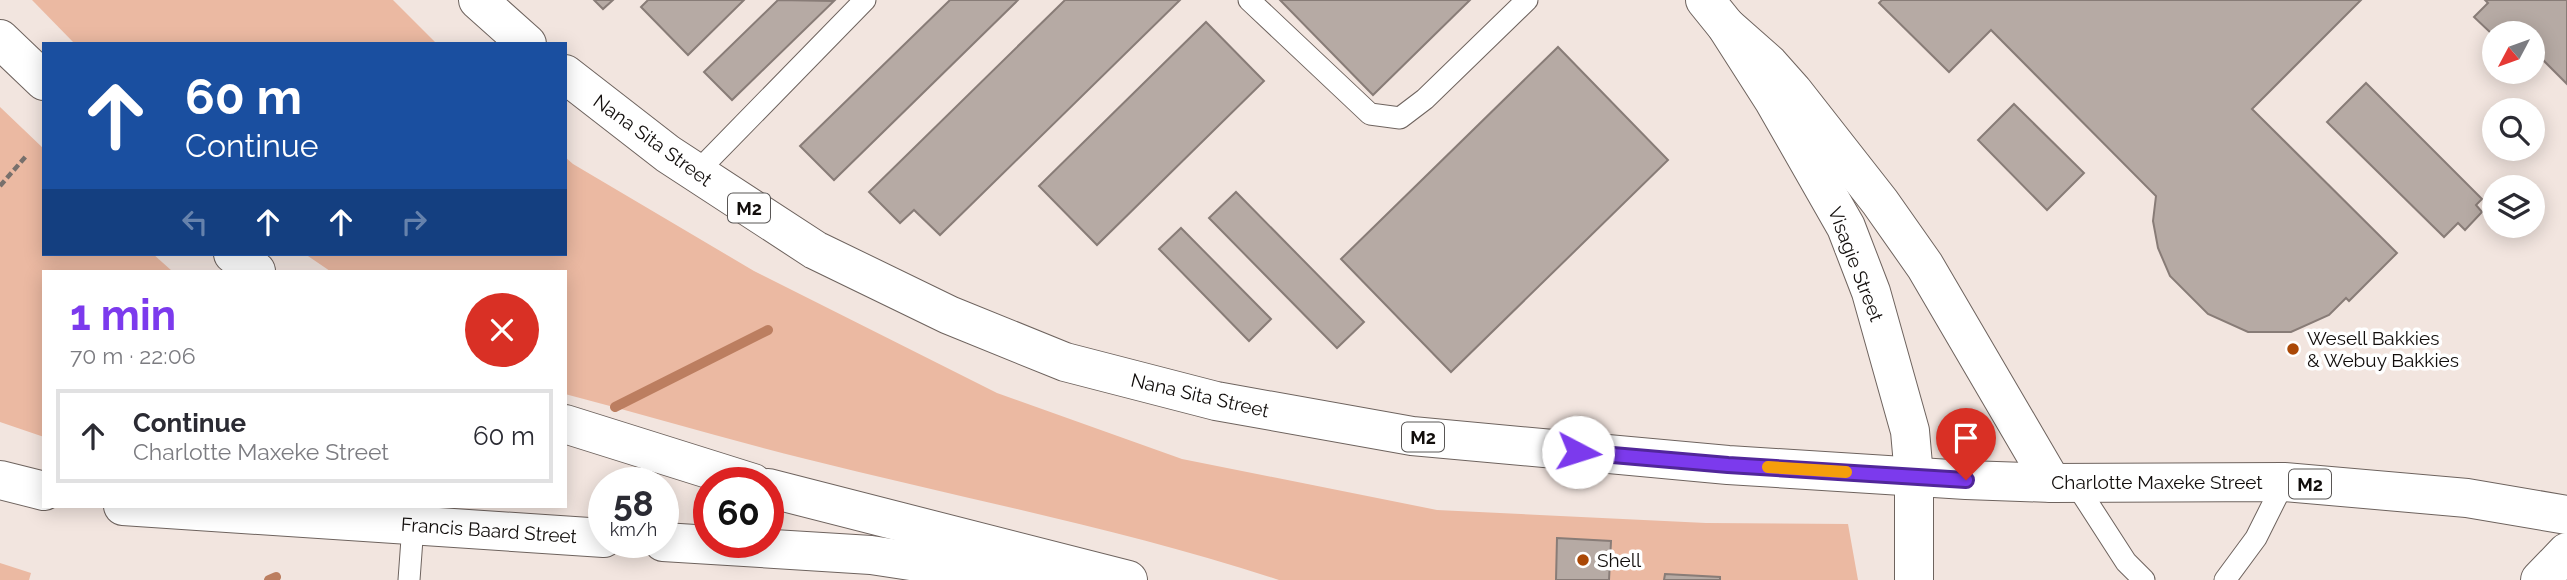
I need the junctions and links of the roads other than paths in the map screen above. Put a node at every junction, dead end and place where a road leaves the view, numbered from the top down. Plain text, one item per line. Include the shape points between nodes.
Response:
1 (478, 0) edge
2 (865, 0) edge
3 (1249, 0) edge
4 (1527, 0) edge
5 (1716, 13) edge
6 (0, 39) edge
7 (525, 42) edge
8 (567, 76) edge
9 (42, 79) edge
10 (696, 173) junction
11 (236, 256) edge
12 (255, 270) edge
13 (567, 425) edge
14 (702, 467) edge
15 (1914, 476) junction
16 (0, 480) edge
17 (2284, 482) junction
18 (2064, 483) junction
19 (42, 490) edge
20 (784, 492) edge
21 (154, 508) edge
22 (2567, 515) edge
23 (413, 525) junction
24 (588, 537) edge
25 (679, 543) edge
26 (2567, 552) edge
27 (1917, 576) edge
28 (987, 577) edge
29 (410, 580) edge
30 (1037, 580) edge
31 (1128, 580) edge
32 (2144, 580) edge
33 (2225, 580) edge
34 (2540, 580) edge

1 - 7 main road
2 - 10 lane
3 - 4 lane via 1370,114 1400,117 1425,99
5 - 15 main road, Visagie Street via 1781,113 1846,227 1871,292 1910,431
5 - 18 main road via 1793,91 1880,202 1925,266 2025,437
6 - 9 main road
8 - 10 main road, Nana Sita Street / M2
10 - 15 main road, Nana Sita Street / M2 via 815,250 949,315 1065,362 1216,401 1412,436 1728,465
11 - 12 main road
13 - 14 main road
15 - 18 main road, Charlotte Maxeke Street / M2
15 - 27 main road, Visagie Street
16 - 19 main road
17 - 18 main road, Charlotte Maxeke Street / M2
17 - 22 main road, Charlotte Maxeke Street / M2 via 2467,498
17 - 33 lane via 2256,538
18 - 32 lane
20 - 31 main road
21 - 23 main road, Francis Baard Street
23 - 24 main road, Francis Baard Street
23 - 29 lane
25 - 28 main road via 871,555
26 - 34 main road
28 - 30 main road

